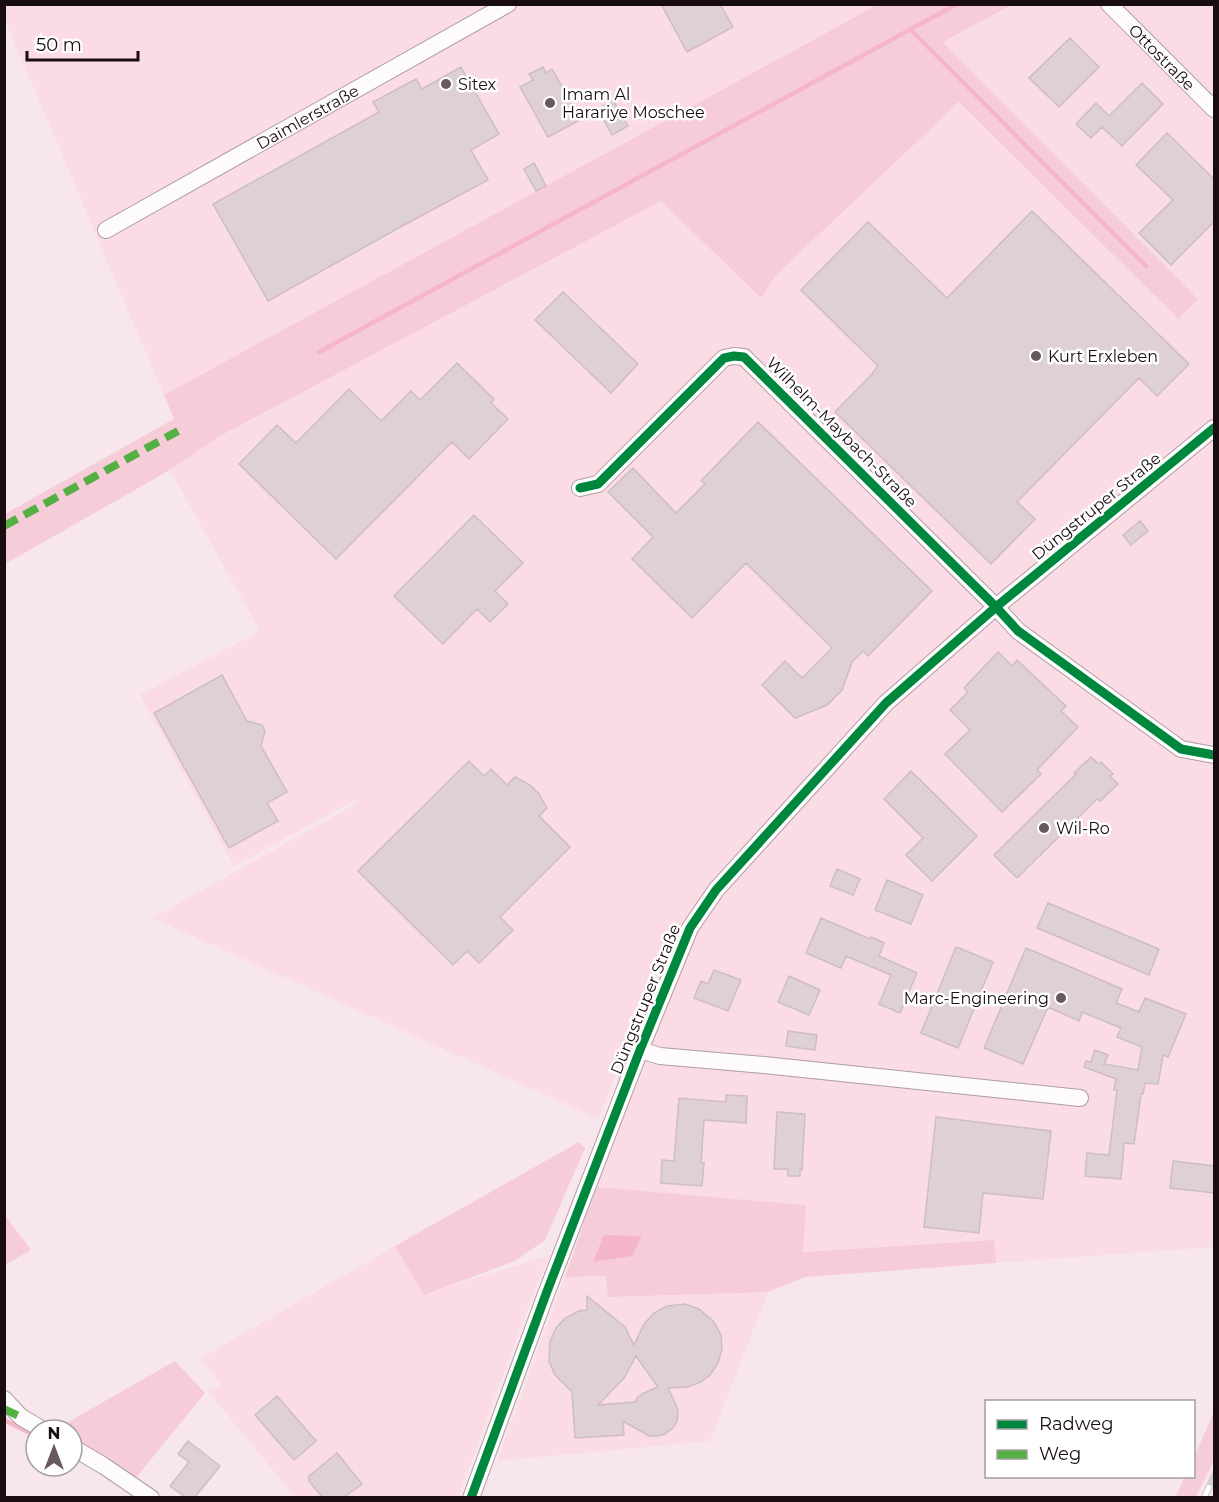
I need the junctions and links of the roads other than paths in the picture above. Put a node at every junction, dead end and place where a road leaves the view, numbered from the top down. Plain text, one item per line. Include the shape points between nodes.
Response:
1 (508, 4) edge
2 (1109, 4) edge
3 (1215, 109) edge
4 (106, 230) dead end
5 (1215, 429) edge
6 (580, 488) dead end
7 (996, 607) junction
8 (1215, 755) edge
9 (640, 1050) junction
10 (1080, 1098) dead end
11 (4, 1399) edge
12 (24, 1419) edge
13 (84, 1454) edge
14 (151, 1497) edge
15 (471, 1497) edge

1 - 4 street, Daimlerstraße
2 - 3 street, Ottostraße
5 - 7 street, Düngstruper Straße
6 - 7 street, Wilhelm-Maybach-Straße via 598,484 724,358 744,357
7 - 8 street via 1018,631 1181,749
7 - 9 street, Düngstruper Straße via 886,703 716,890 690,927
9 - 10 street, Düngstruper Straße via 660,1056
9 - 15 street, Düngstruper Straße
11 - 12 street
13 - 14 street

